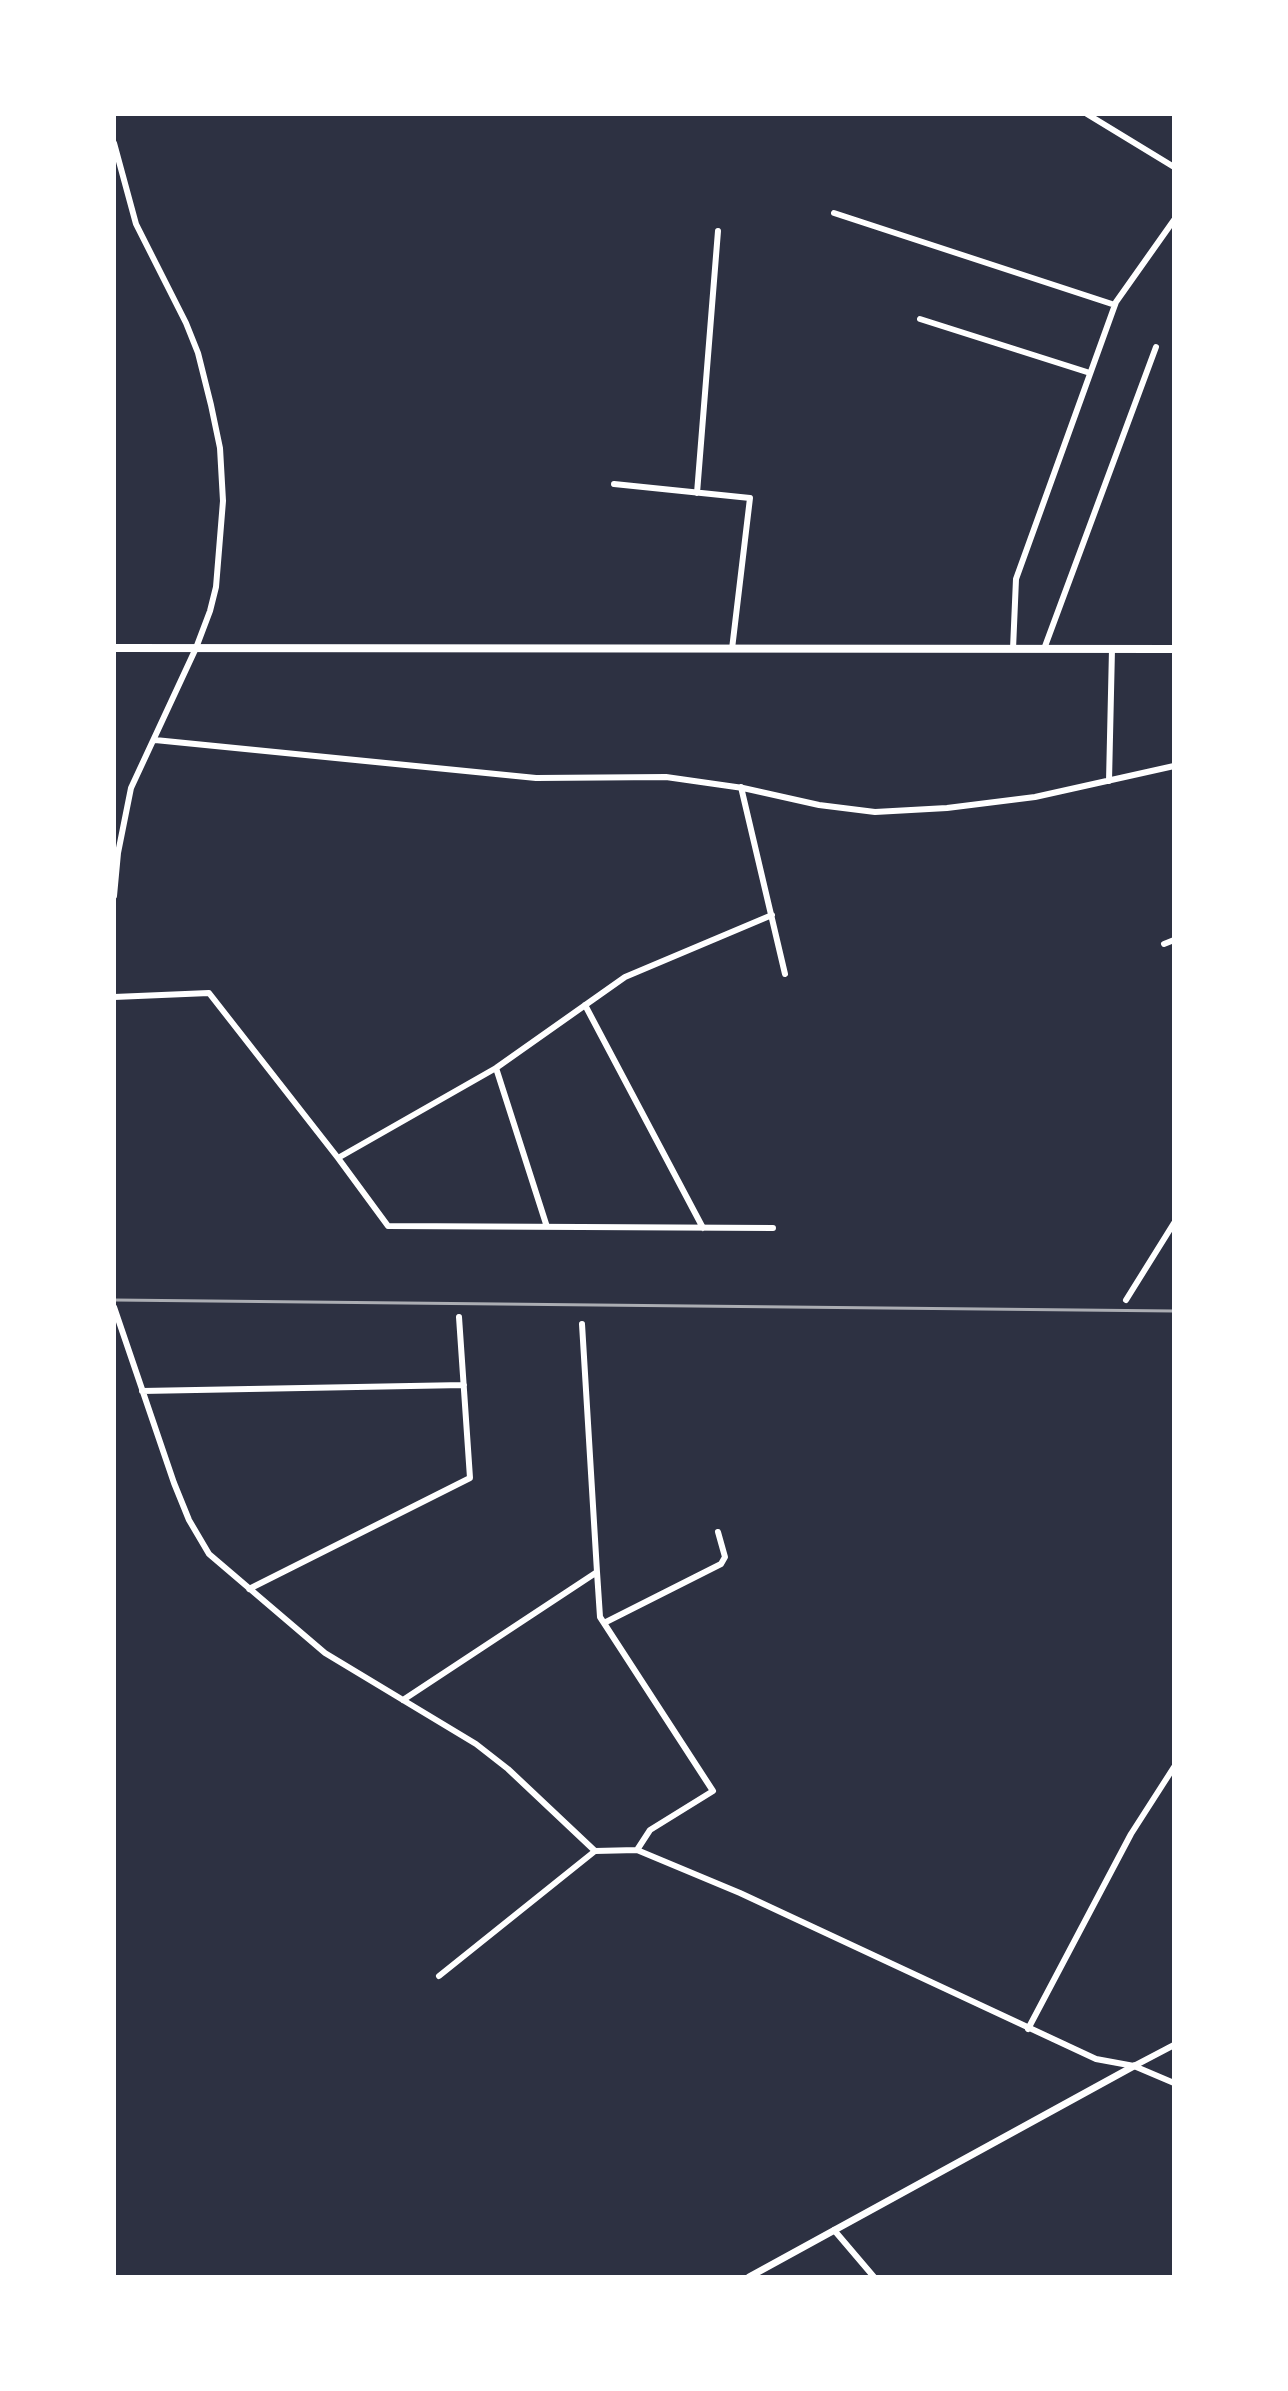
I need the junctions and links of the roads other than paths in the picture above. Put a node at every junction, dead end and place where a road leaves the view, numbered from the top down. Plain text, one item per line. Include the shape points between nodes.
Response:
1 (1087, 114) edge
2 (114, 143) edge
3 (1174, 167) edge
4 (834, 213) dead end
5 (1174, 220) edge
6 (718, 231) dead end
7 (1115, 305) junction
8 (920, 319) dead end
9 (1156, 346) dead end
10 (1090, 373) junction
11 (614, 484) dead end
12 (697, 493) junction
13 (114, 648) edge
14 (196, 648) junction
15 (732, 649) junction
16 (1013, 649) junction
17 (1044, 649) junction
18 (1112, 649) junction
19 (1174, 649) edge
20 (154, 740) junction
21 (1174, 766) edge
22 (1109, 780) junction
23 (741, 787) junction
24 (114, 896) edge
25 (772, 915) junction
26 (1174, 940) edge
27 (1164, 944) dead end
28 (786, 974) dead end
29 (114, 997) edge
30 (585, 1005) junction
31 (496, 1068) junction
32 (338, 1158) junction
33 (1174, 1223) edge
34 (547, 1227) junction
35 (703, 1228) junction
36 (773, 1228) dead end
37 (1171, 1234) edge
38 (1126, 1300) dead end
39 (114, 1307) edge
40 (459, 1317) dead end
41 (582, 1324) dead end
42 (464, 1385) junction
43 (142, 1390) junction
44 (717, 1532) dead end
45 (597, 1572) junction
46 (249, 1589) junction
47 (604, 1623) junction
48 (403, 1700) junction
49 (1174, 1767) edge
50 (637, 1850) junction
51 (595, 1851) junction
52 (439, 1976) dead end
53 (1028, 2029) junction
54 (1174, 2045) edge
55 (1134, 2066) junction
56 (1174, 2083) edge
57 (834, 2230) junction
58 (748, 2277) edge
59 (874, 2277) edge

1 - 3 street
2 - 14 street via 136,224 198,353 220,448 223,501 216,586
4 - 7 street
5 - 7 street
6 - 12 street
7 - 10 street
8 - 10 street
9 - 17 street
10 - 16 street via 1016,579
11 - 12 street
12 - 15 street via 750,498
13 - 14 main road
14 - 15 main road
14 - 20 street
15 - 16 main road
16 - 17 main road
17 - 18 main road
18 - 19 main road
18 - 22 street
20 - 23 street via 536,778 666,777
20 - 24 street via 131,789
21 - 22 street
22 - 23 street via 1024,798 876,812 819,805
23 - 25 street
25 - 28 street
25 - 30 street via 625,977
26 - 27 street
29 - 32 street via 209,993
30 - 31 street
30 - 35 street
31 - 32 street
31 - 34 street
32 - 34 street via 388,1226
33 - 37 street
34 - 35 street
35 - 36 street
37 - 38 street
39 - 43 street
40 - 42 street
41 - 45 street
42 - 43 street
42 - 46 street via 470,1478
43 - 46 street via 189,1520 209,1554
44 - 47 street via 725,1557 721,1564
45 - 47 street via 600,1617
45 - 48 street
46 - 48 street via 325,1653
47 - 50 street via 713,1791 650,1830
48 - 51 street via 476,1744 508,1769
49 - 53 street via 1131,1834
50 - 51 street
50 - 53 street via 740,1893
51 - 52 street
53 - 55 street via 1096,2059
54 - 55 street
55 - 56 street
55 - 57 street
57 - 58 street
57 - 59 street

